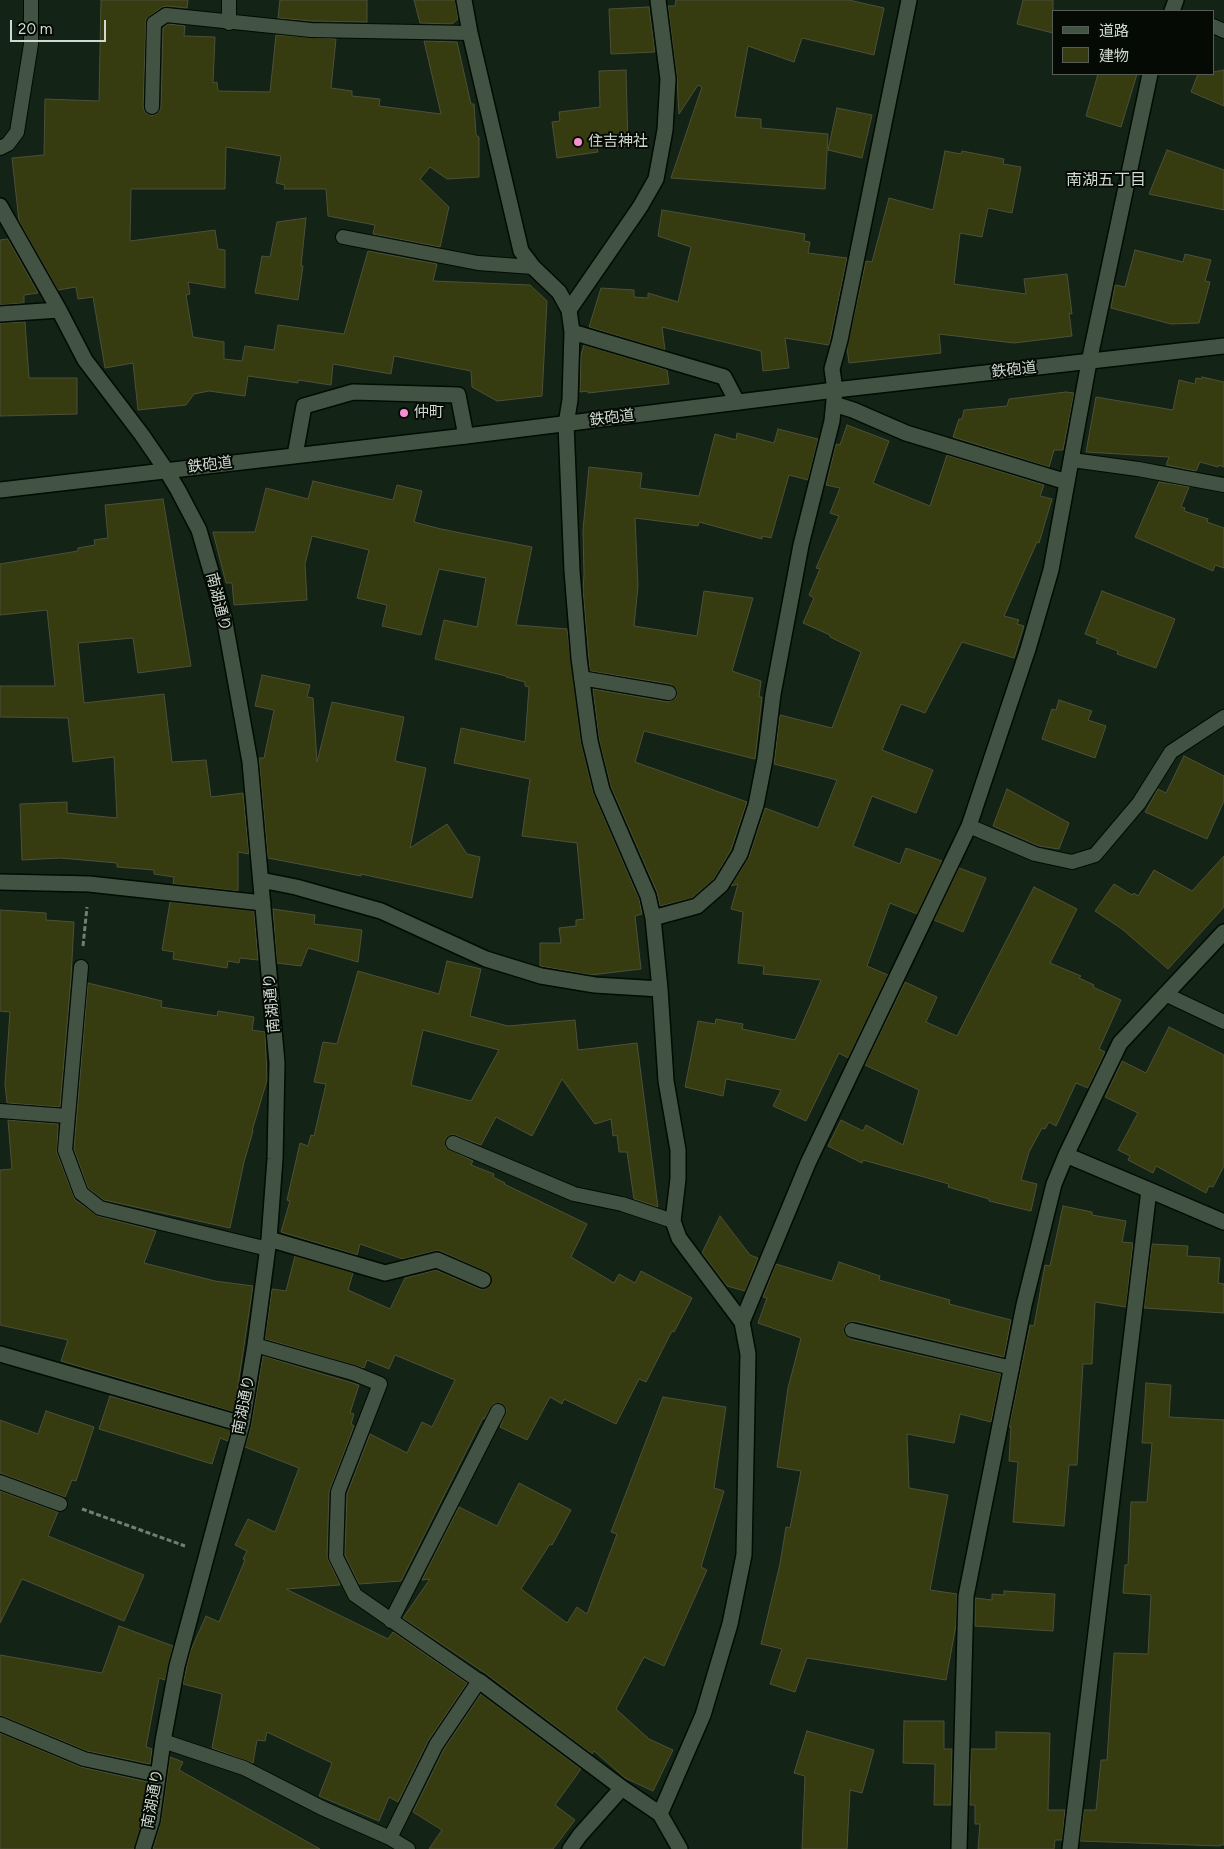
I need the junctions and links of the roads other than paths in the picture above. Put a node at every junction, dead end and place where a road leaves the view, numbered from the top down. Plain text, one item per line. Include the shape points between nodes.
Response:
1 (30, 0) edge
2 (229, 0) edge
3 (464, 0) edge
4 (658, 0) edge
5 (908, 0) edge
6 (229, 23) junction
7 (470, 33) junction
8 (1150, 75) edge
9 (152, 107) dead end
10 (0, 148) edge
11 (0, 206) edge
12 (343, 238) dead end
13 (532, 267) junction
14 (59, 310) junction
15 (568, 310) junction
16 (0, 314) edge
17 (572, 332) junction
18 (1224, 346) edge
19 (1089, 362) junction
20 (835, 397) junction
21 (737, 402) junction
22 (566, 424) junction
23 (466, 436) junction
24 (295, 455) junction
25 (1072, 460) junction
26 (166, 470) junction
27 (1067, 482) junction
28 (1224, 485) edge
29 (0, 490) edge
30 (581, 678) junction
31 (670, 693) dead end
32 (1224, 717) edge
33 (969, 826) junction
34 (261, 880) junction
35 (0, 882) edge
36 (263, 903) junction
37 (653, 918) junction
38 (1224, 932) edge
39 (82, 967) road end
40 (660, 989) junction
41 (1165, 994) junction
42 (1224, 1022) edge
43 (0, 1110) edge
44 (67, 1116) junction
45 (453, 1143) dead end
46 (1066, 1155) junction
47 (1149, 1190) junction
48 (672, 1221) junction
49 (1224, 1222) edge
50 (268, 1244) junction
51 (483, 1280) dead end
52 (742, 1322) junction
53 (852, 1330) dead end
54 (255, 1345) junction
55 (0, 1354) edge
56 (1012, 1368) junction
57 (498, 1411) dead end
58 (242, 1424) junction
59 (0, 1482) edge
60 (60, 1504) road end
61 (391, 1621) junction
62 (479, 1681) junction
63 (0, 1724) edge
64 (163, 1741) junction
65 (158, 1775) junction
66 (622, 1788) junction
67 (660, 1814) junction
68 (390, 1838) junction
69 (143, 1849) edge
70 (408, 1849) edge
71 (570, 1849) edge
72 (680, 1849) edge
73 (959, 1849) edge
74 (1070, 1849) edge

1 - 10 lane via 31,44 17,132 8,144
2 - 6 lane
3 - 7 street
4 - 15 street via 668,79 665,130 656,179 640,208
5 - 20 street via 832,369
6 - 7 lane via 311,30
6 - 9 lane via 166,15 154,23
7 - 13 street via 521,251
8 - 19 street
11 - 14 street, 南湖通り
12 - 13 lane via 478,263
13 - 15 street via 559,292
14 - 16 street
14 - 26 street, 南湖通り via 85,360
15 - 17 street
17 - 21 street via 724,377
17 - 22 street
18 - 19 street, 鉄砲道
19 - 20 street, 鉄砲道
19 - 25 street
20 - 21 street, 鉄砲道
20 - 27 street via 853,410 906,433
20 - 37 street via 801,545 756,805 740,854 721,885 697,906
21 - 22 street, 鉄砲道
22 - 23 street, 鉄砲道
22 - 30 street via 572,571
23 - 24 street, 鉄砲道
23 - 24 street via 458,395 353,392 304,406
24 - 26 street, 鉄砲道
25 - 27 street
25 - 28 lane
26 - 29 street, 鉄砲道
26 - 34 street, 南湖通り via 199,530 224,616 250,762
27 - 33 street via 1051,570
30 - 31 lane
30 - 37 street via 590,741 602,790 648,896
32 - 33 lane via 1171,752 1139,803 1095,855 1072,862 1035,854
33 - 52 street via 808,1163
34 - 36 street, 南湖通り
34 - 40 street via 381,911 486,959 541,976 595,985
35 - 36 street via 89,884
36 - 50 street, 南湖通り via 277,1062 275,1159
37 - 40 street
38 - 41 street
39 - 44 lane
40 - 48 street via 666,1081 678,1150
41 - 42 lane
41 - 46 street via 1120,1043
43 - 44 lane
44 - 50 lane via 65,1150 81,1193 100,1208
45 - 48 lane via 574,1194 622,1204
46 - 47 street
46 - 56 street via 1054,1184
47 - 49 street
47 - 74 street
48 - 52 street via 679,1238
50 - 51 street via 385,1273 437,1260
50 - 54 street, 南湖通り
52 - 67 street via 748,1354 744,1555 730,1624 703,1715
53 - 56 lane
54 - 58 street, 南湖通り
54 - 61 lane via 353,1372 380,1384 338,1492 336,1557 355,1595
55 - 58 street
56 - 73 street via 966,1596
57 - 61 lane
58 - 64 street, 南湖通り via 177,1666
59 - 60 lane
61 - 62 lane
62 - 66 street
62 - 68 lane via 436,1745
63 - 65 lane via 84,1759
64 - 65 street, 南湖通り
64 - 68 lane via 244,1768
65 - 69 street, 南湖通り via 152,1820
66 - 67 street
66 - 71 street
67 - 72 street
68 - 70 lane

